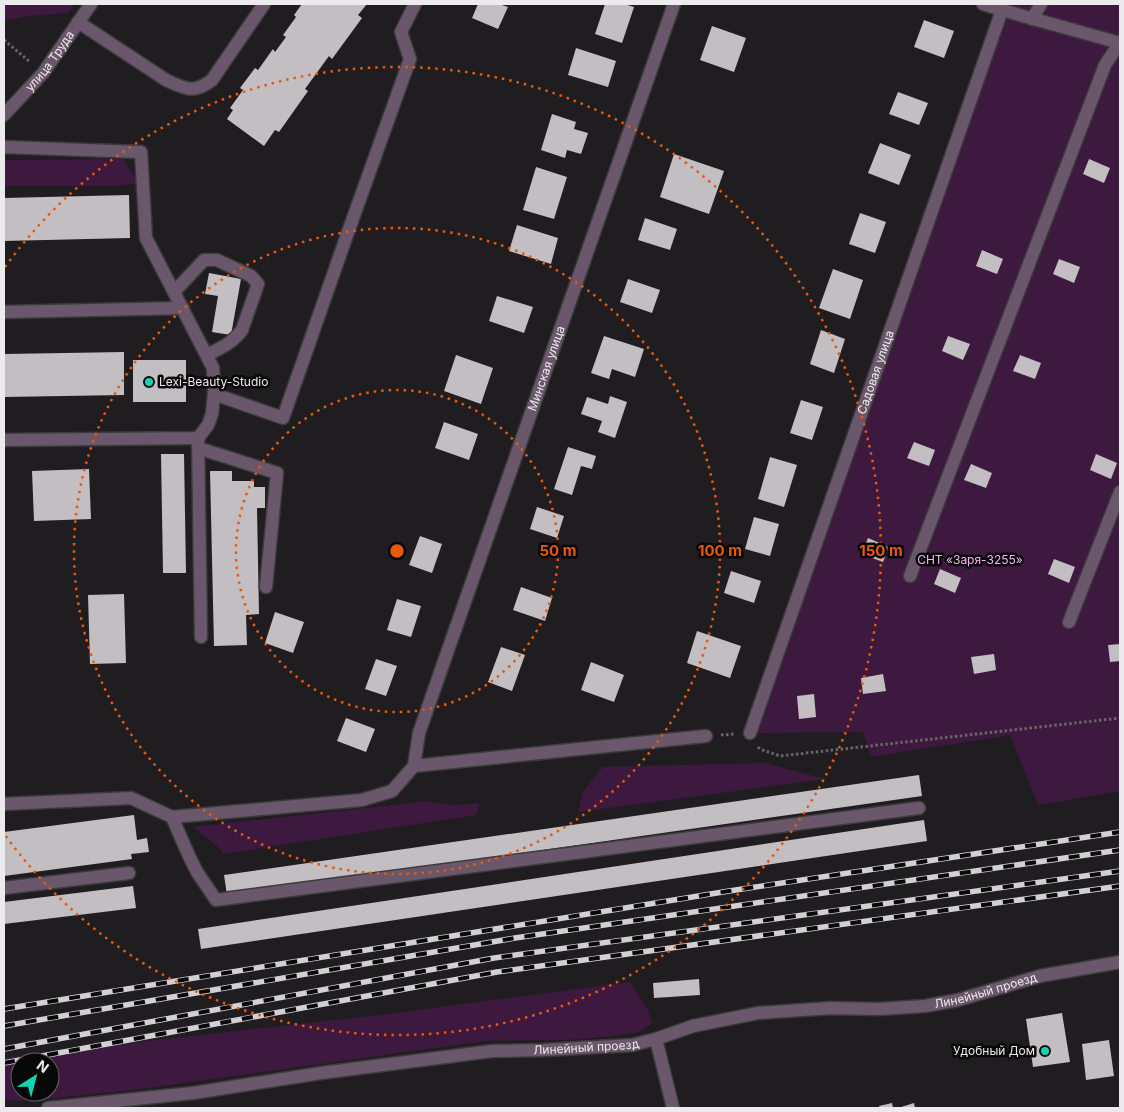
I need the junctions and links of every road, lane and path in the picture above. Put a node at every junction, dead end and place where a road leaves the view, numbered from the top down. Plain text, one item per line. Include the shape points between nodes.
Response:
1 (91, 4) edge
2 (264, 4) edge
3 (415, 4) edge
4 (674, 4) edge
5 (983, 4) edge
6 (1041, 4) edge
7 (1002, 10) junction
8 (1032, 19) junction
9 (78, 22) junction
10 (4, 40) edge
11 (1120, 43) edge
12 (42, 73) junction
13 (4, 115) edge
14 (4, 147) edge
15 (174, 292) junction
16 (183, 308) junction
17 (4, 312) edge
18 (207, 355) junction
19 (214, 394) junction
20 (4, 440) edge
21 (198, 443) junction
22 (1120, 492) edge
23 (910, 576) dead end
24 (266, 588) dead end
25 (1069, 622) dead end
26 (201, 637) dead end
27 (1120, 718) edge
28 (750, 733) junction
29 (706, 736) joint
30 (414, 766) junction
31 (4, 804) edge
32 (919, 808) dead end
33 (172, 817) junction
34 (129, 873) dead end
35 (4, 888) edge
36 (1120, 962) edge
37 (656, 1039) junction
38 (48, 1108) edge
39 (673, 1108) edge

1 - 9 street, улица Труда
2 - 9 street via 212,80 203,87 192,89 166,80
3 - 19 street via 401,32 410,59 283,418
4 - 30 street, Минская улица via 419,734
5 - 7 street
6 - 8 street
7 - 8 street
7 - 28 street, Садовая улица
8 - 11 street
9 - 12 street, улица Труда
10 - 12 path
11 - 23 street via 1106,65
12 - 13 street, улица Труда
14 - 15 street via 141,152 146,238
15 - 16 street
15 - 18 street via 204,260 216,260 251,276 258,284 238,336
16 - 17 street
16 - 18 street
18 - 19 street via 213,368
19 - 21 street via 212,414
20 - 21 street
21 - 24 street via 277,474
21 - 26 street
22 - 25 street
27 - 28 path via 780,756 760,749
28 - 29 path
29 - 30 street
30 - 33 street via 392,791 362,800
31 - 33 street via 131,798
32 - 33 street via 216,900 189,856
34 - 35 street
36 - 37 street, Линейный проезд via 1040,976 958,1000 925,1006 758,1013 693,1026
37 - 38 street, Линейный проезд via 613,1047 492,1051 193,1093
37 - 39 street

